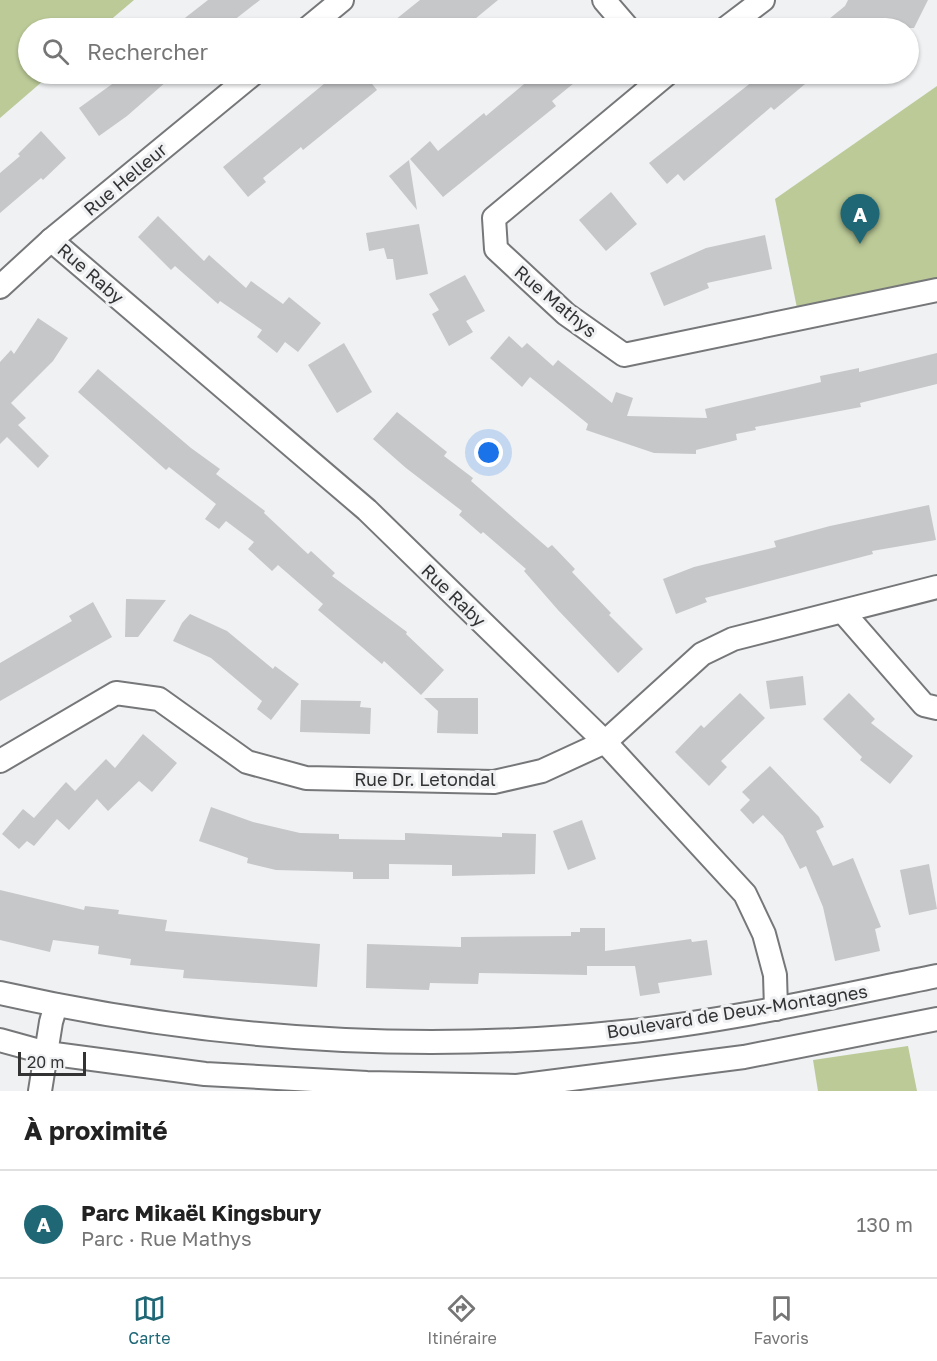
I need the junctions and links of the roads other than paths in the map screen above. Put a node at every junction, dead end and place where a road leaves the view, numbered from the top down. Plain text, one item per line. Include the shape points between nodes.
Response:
1 (342, 0) edge
2 (604, 0) edge
3 (763, 0) edge
4 (320, 18) edge
5 (619, 18) edge
6 (739, 18) edge
7 (241, 84) edge
8 (654, 84) edge
9 (51, 240) junction
10 (0, 287) edge
11 (937, 290) edge
12 (937, 587) edge
13 (843, 612) junction
14 (937, 708) edge
15 (604, 742) junction
16 (0, 760) edge
17 (937, 976) edge
18 (0, 993) edge
19 (56, 1005) junction
20 (776, 1009) junction
21 (937, 1019) edge
22 (0, 1040) edge
23 (46, 1053) junction
24 (40, 1091) edge

1 - 4 street
2 - 5 street
3 - 6 street
7 - 9 street, Rue Helleur
8 - 11 street, Rue Mathys via 494,218 496,249 566,314 624,355
9 - 10 street, Rue Helleur
9 - 15 street, Rue Raby via 367,510
12 - 13 street, Rue Dr. Letondal
13 - 14 street via 924,705
13 - 15 street, Rue Dr. Letondal via 734,639 702,654
15 - 16 street, Rue Dr. Letondal via 542,771 494,782 306,778 247,762 159,699 116,693
15 - 20 street, Rue Raby via 745,894 764,934 775,975
17 - 20 street, Boulevard de Deux-Montagnes
18 - 19 street, Boulevard de Deux-Montagnes
19 - 20 street, Boulevard de Deux-Montagnes via 210,1031 343,1041 420,1042 625,1032
19 - 23 street
21 - 23 street via 744,1057 517,1086 205,1074
22 - 23 street
23 - 24 street

